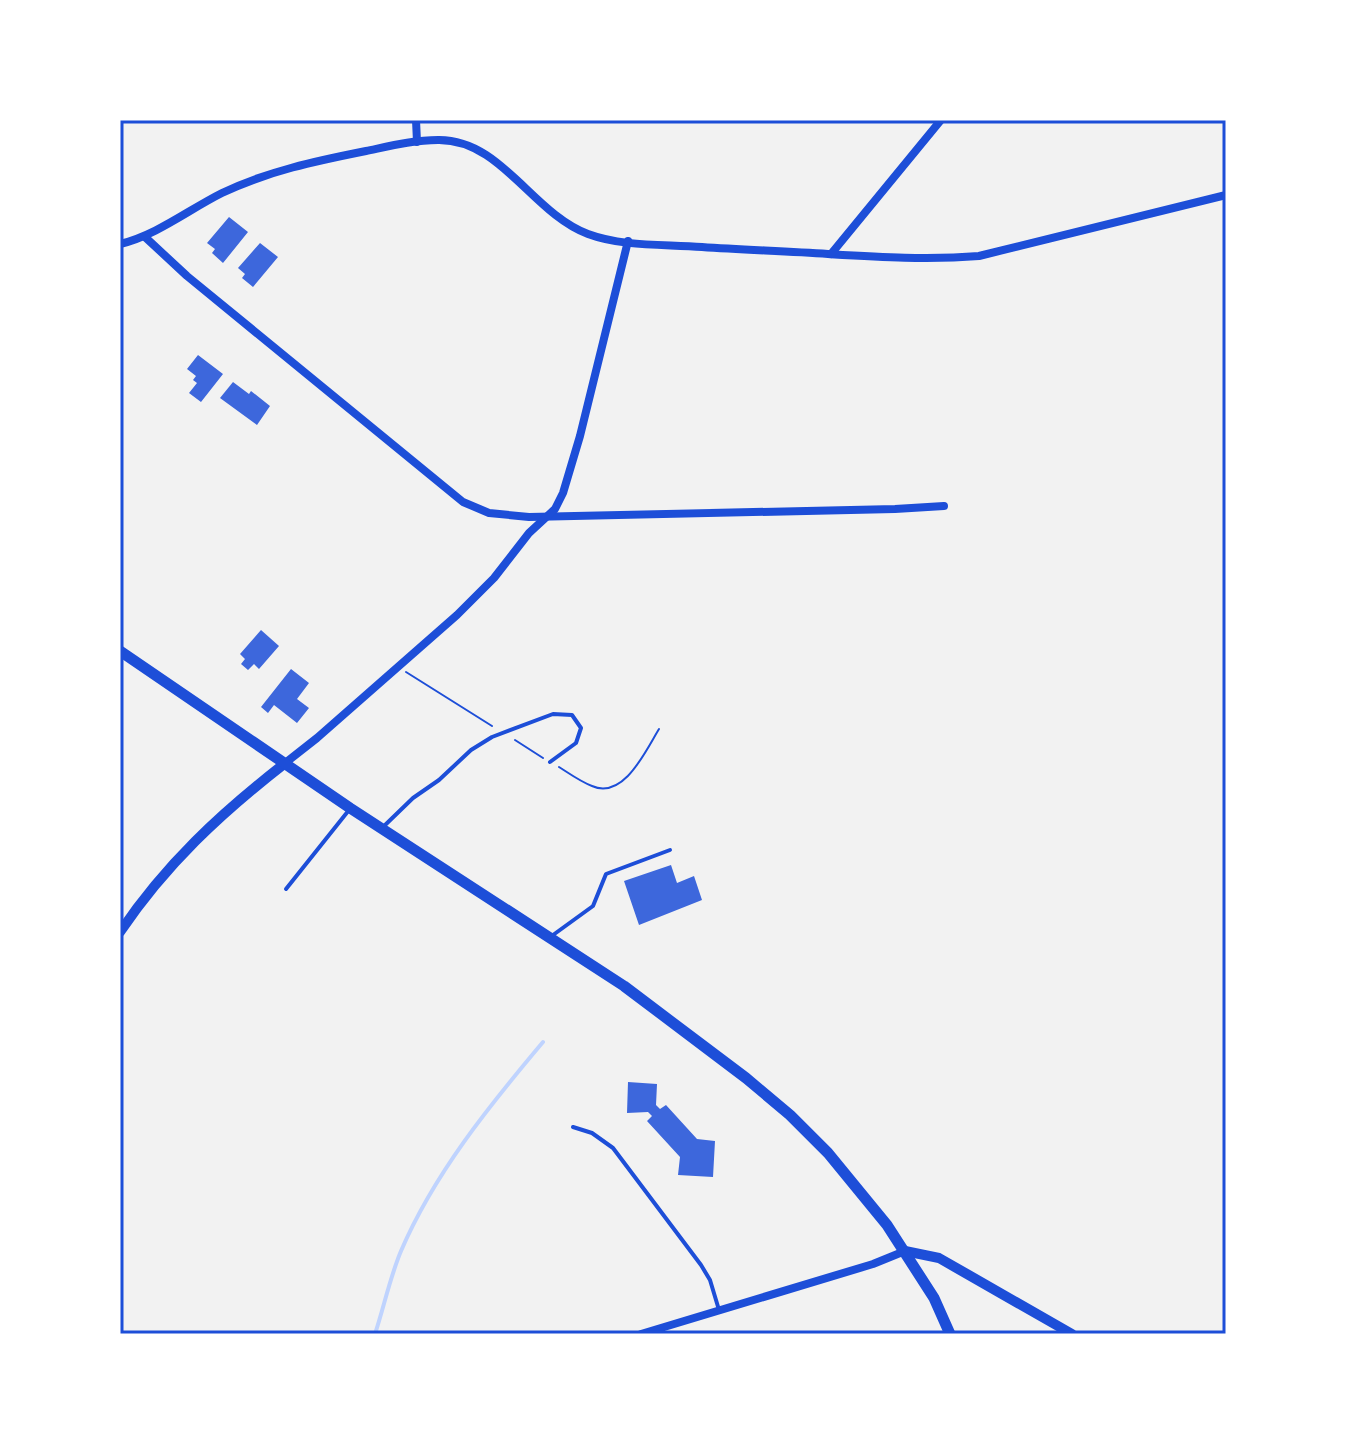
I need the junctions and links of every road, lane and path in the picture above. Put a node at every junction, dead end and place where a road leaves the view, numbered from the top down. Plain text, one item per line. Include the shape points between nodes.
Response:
1 (416, 120) edge
2 (941, 120) edge
3 (417, 142) junction
4 (1226, 195) edge
5 (145, 237) junction
6 (628, 241) junction
7 (120, 244) edge
8 (831, 254) junction
9 (944, 506) dead end
10 (549, 516) junction
11 (120, 651) edge
12 (399, 666) junction
13 (659, 729) dead end
14 (503, 733) junction
15 (550, 762) junction
16 (284, 764) junction
17 (350, 808) junction
18 (381, 828) junction
19 (670, 850) dead end
20 (286, 889) dead end
21 (120, 932) edge
22 (548, 939) junction
23 (573, 1127) dead end
24 (905, 1251) junction
25 (719, 1311) junction
26 (646, 1333) edge
27 (950, 1334) edge
28 (1072, 1334) edge

1 - 3 street
2 - 8 street
3 - 5 street via 266,174
3 - 6 street via 454,140 471,146 569,224 596,237
4 - 8 street via 979,256
5 - 7 street
5 - 10 street via 463,502 489,513
6 - 8 street
6 - 10 street via 580,436 563,493
9 - 10 street
10 - 12 street via 494,578
11 - 16 main road
12 - 14 path
12 - 16 street
13 - 15 path via 623,781 612,787 593,787
14 - 15 path
14 - 15 lane via 553,714 572,715 581,728 578,740
14 - 18 lane via 471,750
16 - 17 main road
16 - 21 street via 169,866
17 - 18 main road
17 - 20 lane
18 - 22 main road
19 - 22 lane via 606,874 593,906
22 - 24 main road via 624,986 790,1115 850,1178
23 - 25 lane via 613,1148 701,1265
24 - 25 street
24 - 27 main road
24 - 28 street via 939,1258
25 - 26 street

